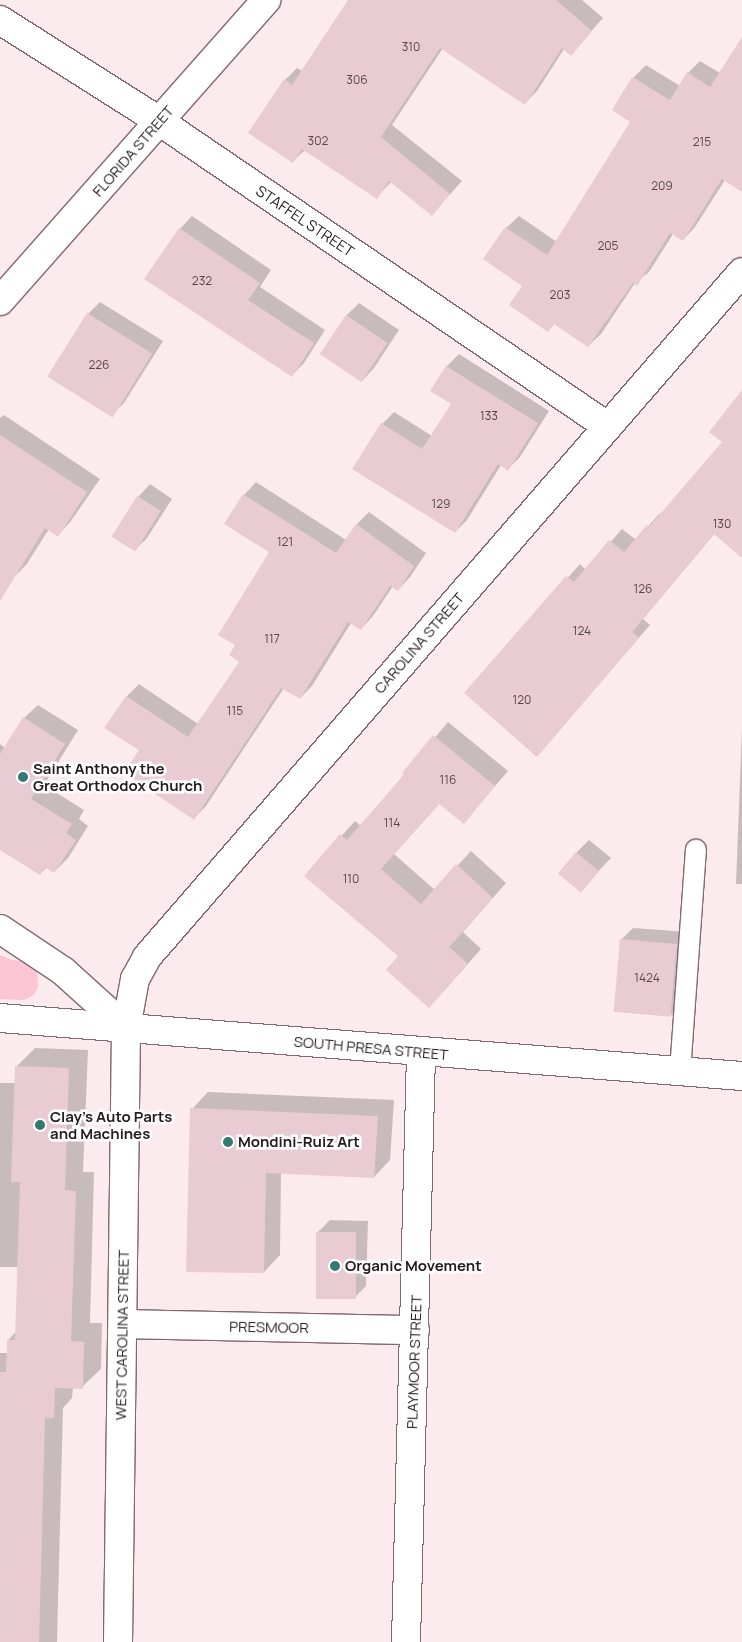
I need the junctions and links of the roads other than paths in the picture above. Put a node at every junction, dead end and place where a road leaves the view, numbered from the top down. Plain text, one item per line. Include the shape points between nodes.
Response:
1 (266, 0) edge
2 (0, 20) edge
3 (159, 121) junction
4 (742, 272) edge
5 (0, 301) edge
6 (607, 426) junction
7 (696, 850) dead end
8 (0, 929) edge
9 (0, 1018) edge
10 (126, 1028) junction
11 (421, 1053) junction
12 (680, 1072) junction
13 (742, 1076) edge
14 (123, 1324) junction
15 (415, 1330) junction
16 (118, 1642) edge
17 (128, 1642) edge
18 (406, 1642) edge

1 - 3 street, FLORIDA STREET
2 - 3 street, STAFFEL STREET
3 - 5 street, FLORIDA STREET
3 - 6 street, STAFFEL STREET
4 - 6 street, CAROLINA STREET
6 - 10 street, CAROLINA STREET via 147,956 135,979
7 - 12 lane
8 - 10 street via 64,971
9 - 10 street, SOUTH PRESA STREET
10 - 11 street, SOUTH PRESA STREET
10 - 14 street, WEST CAROLINA STREET
11 - 12 street, SOUTH PRESA STREET
11 - 15 street, PLAYMOOR STREET
12 - 13 street, SOUTH PRESA STREET
14 - 15 street, PRESMOOR
14 - 16 street, WEST CAROLINA STREET
15 - 18 street, PLAYMOOR STREET
16 - 17 street

